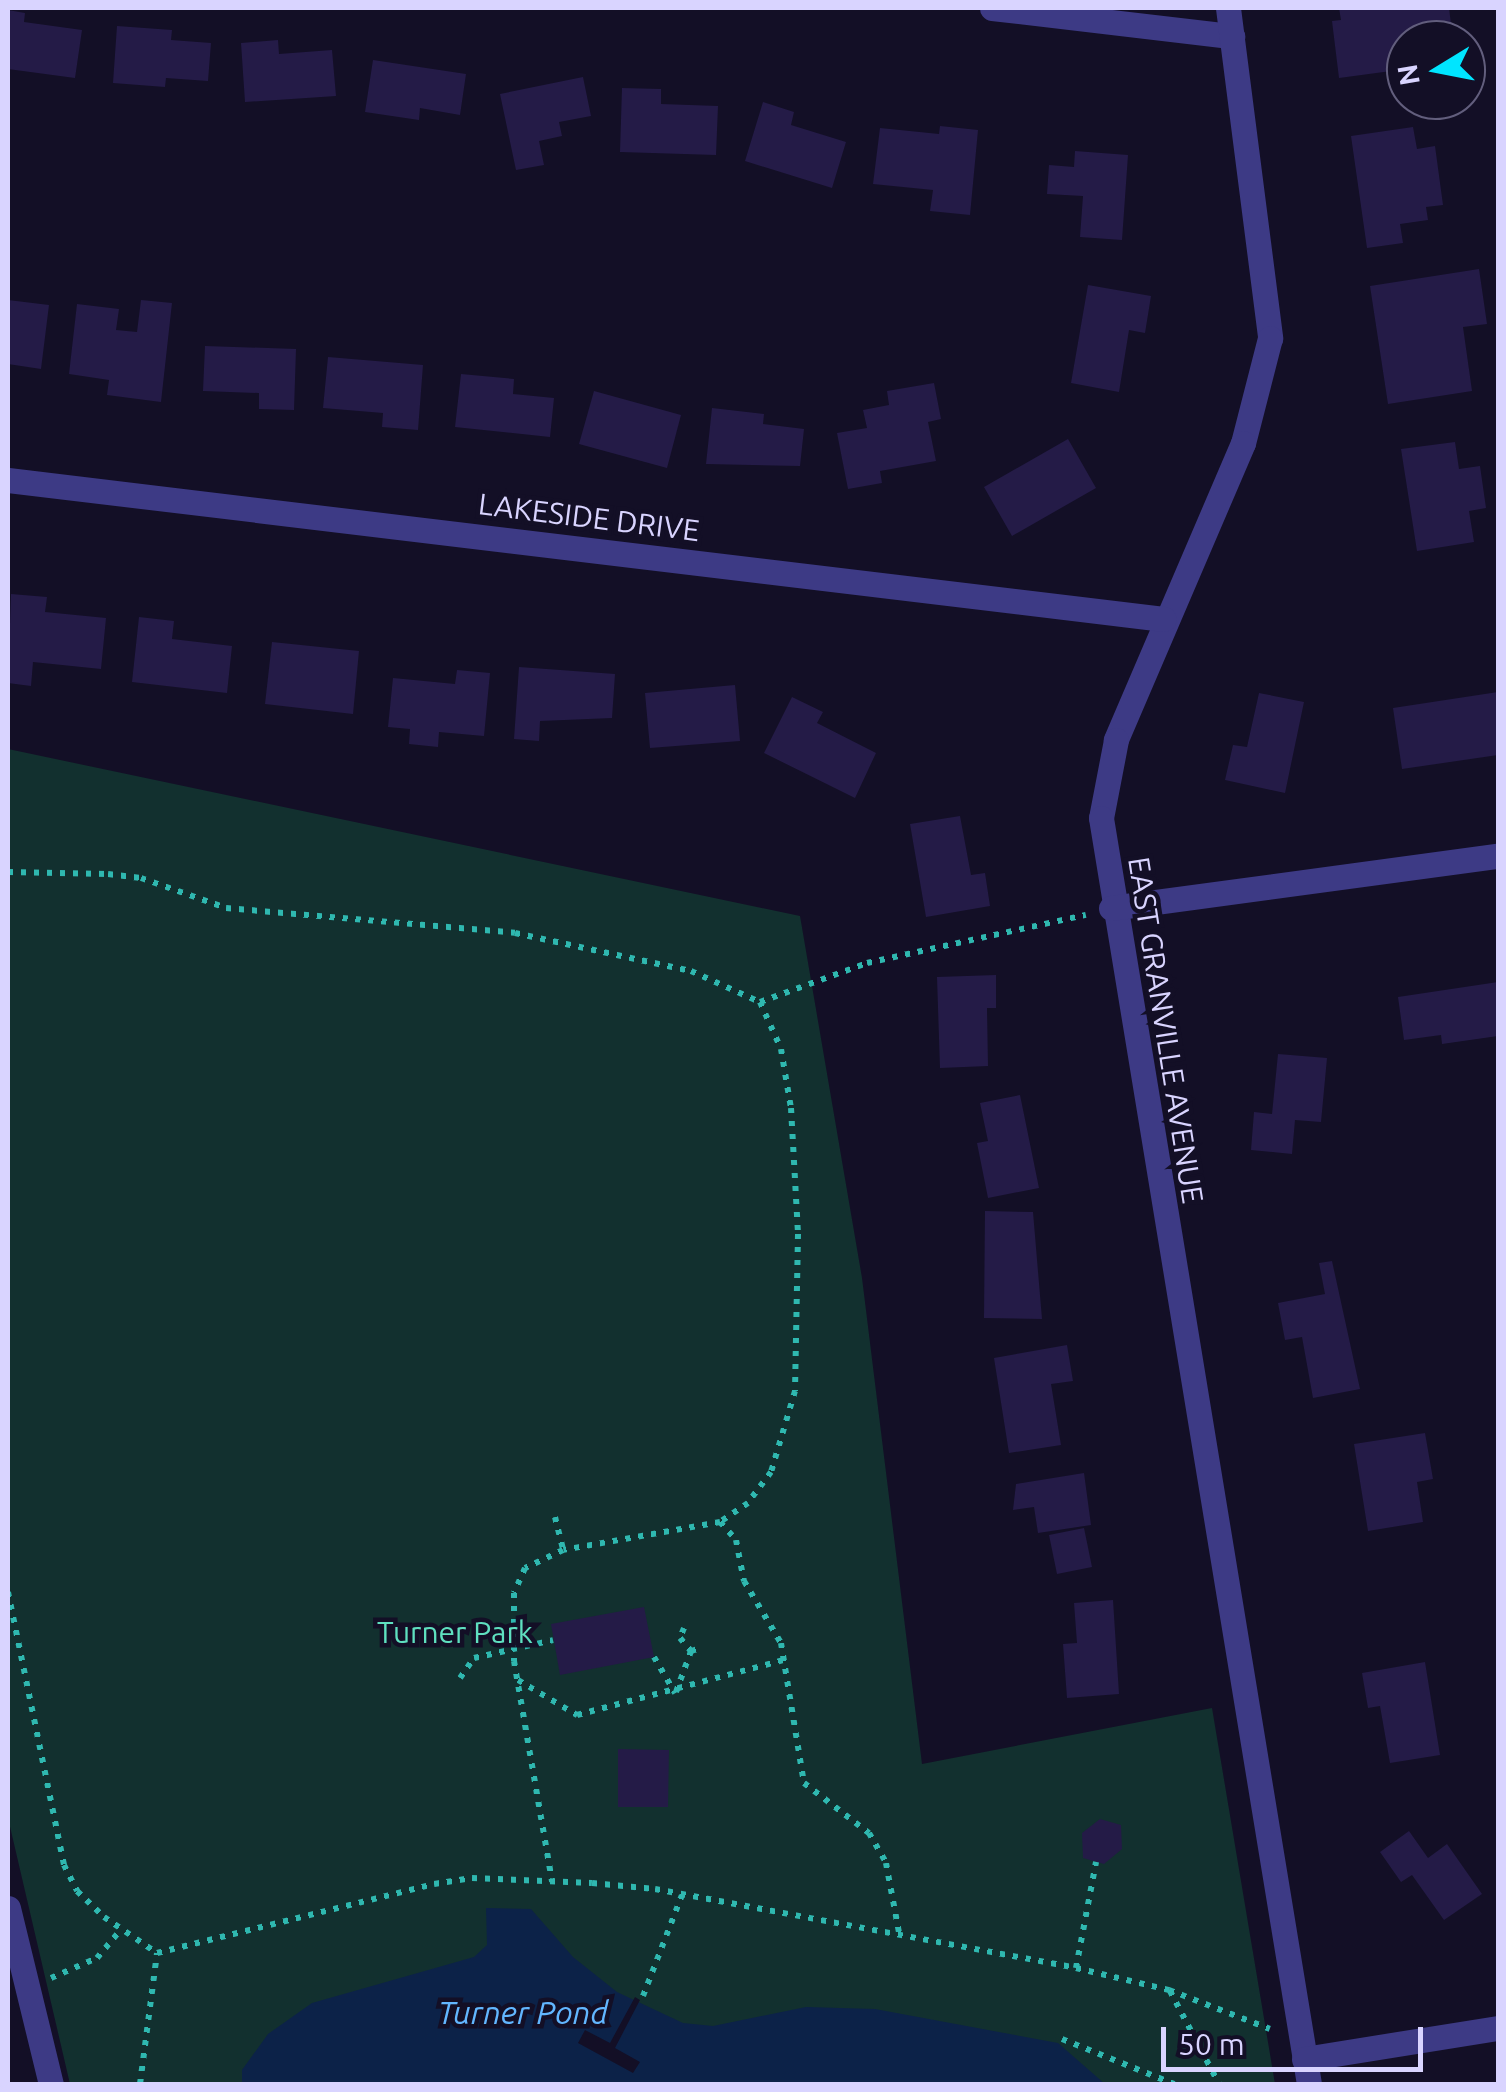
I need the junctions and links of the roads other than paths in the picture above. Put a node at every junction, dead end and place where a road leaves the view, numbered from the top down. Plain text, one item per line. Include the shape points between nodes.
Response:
1 (992, 8) edge
2 (1228, 8) edge
3 (1232, 36) junction
4 (8, 480) edge
5 (1164, 619) junction
6 (1498, 856) edge
7 (1111, 908) junction
8 (8, 1908) edge
9 (1498, 2028) edge
10 (1305, 2062) edge
11 (51, 2084) edge

1 - 3 street
2 - 3 street, EAST GRANVILLE AVENUE
3 - 5 street, EAST GRANVILLE AVENUE via 1270,338 1243,443
4 - 5 street, LAKESIDE DRIVE
5 - 7 street, EAST GRANVILLE AVENUE via 1106,773 1101,818
6 - 7 street
7 - 10 street, EAST GRANVILLE AVENUE
8 - 11 street
9 - 10 street

